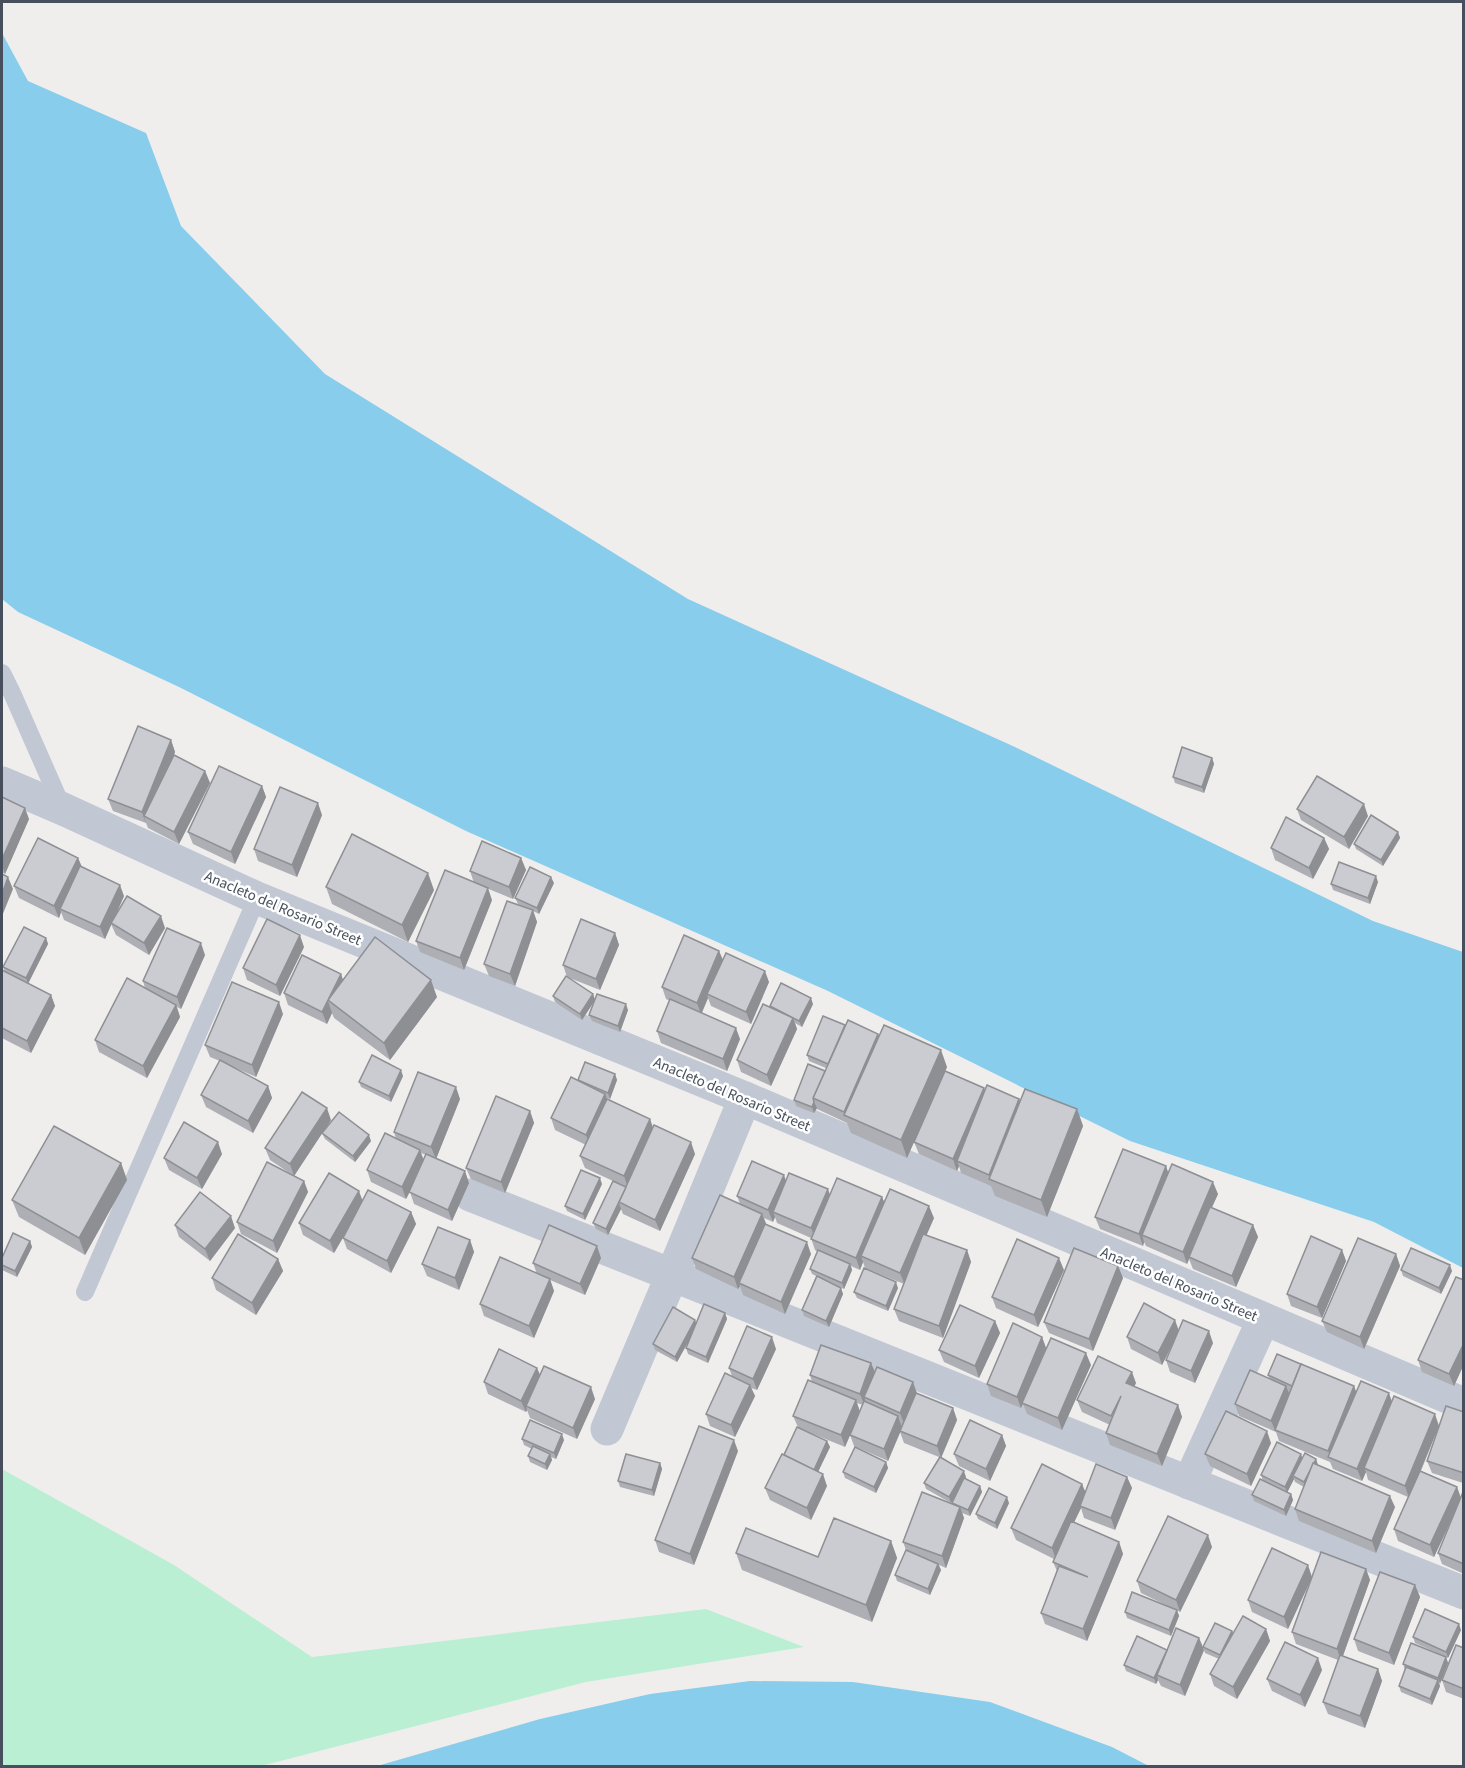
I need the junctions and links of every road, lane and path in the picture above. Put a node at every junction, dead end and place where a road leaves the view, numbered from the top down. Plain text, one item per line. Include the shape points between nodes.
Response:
1 (2, 673) edge
2 (2, 783) edge
3 (63, 809) junction
4 (257, 898) junction
5 (745, 1098) junction
6 (470, 1195) dead end
7 (672, 1275) junction
8 (85, 1292) dead end
9 (1263, 1320) junction
10 (1464, 1404) edge
11 (607, 1429) dead end
12 (1188, 1483) junction
13 (1464, 1593) edge

1 - 3 lane
2 - 3 street, Anacleto del Rosario Street
3 - 4 street, Anacleto del Rosario Street
4 - 5 street, Anacleto del Rosario Street
4 - 8 lane
5 - 7 street
5 - 9 street, Anacleto del Rosario Street
6 - 7 street
7 - 11 street
7 - 12 street
9 - 10 street, Anacleto del Rosario Street
9 - 12 street
12 - 13 street

